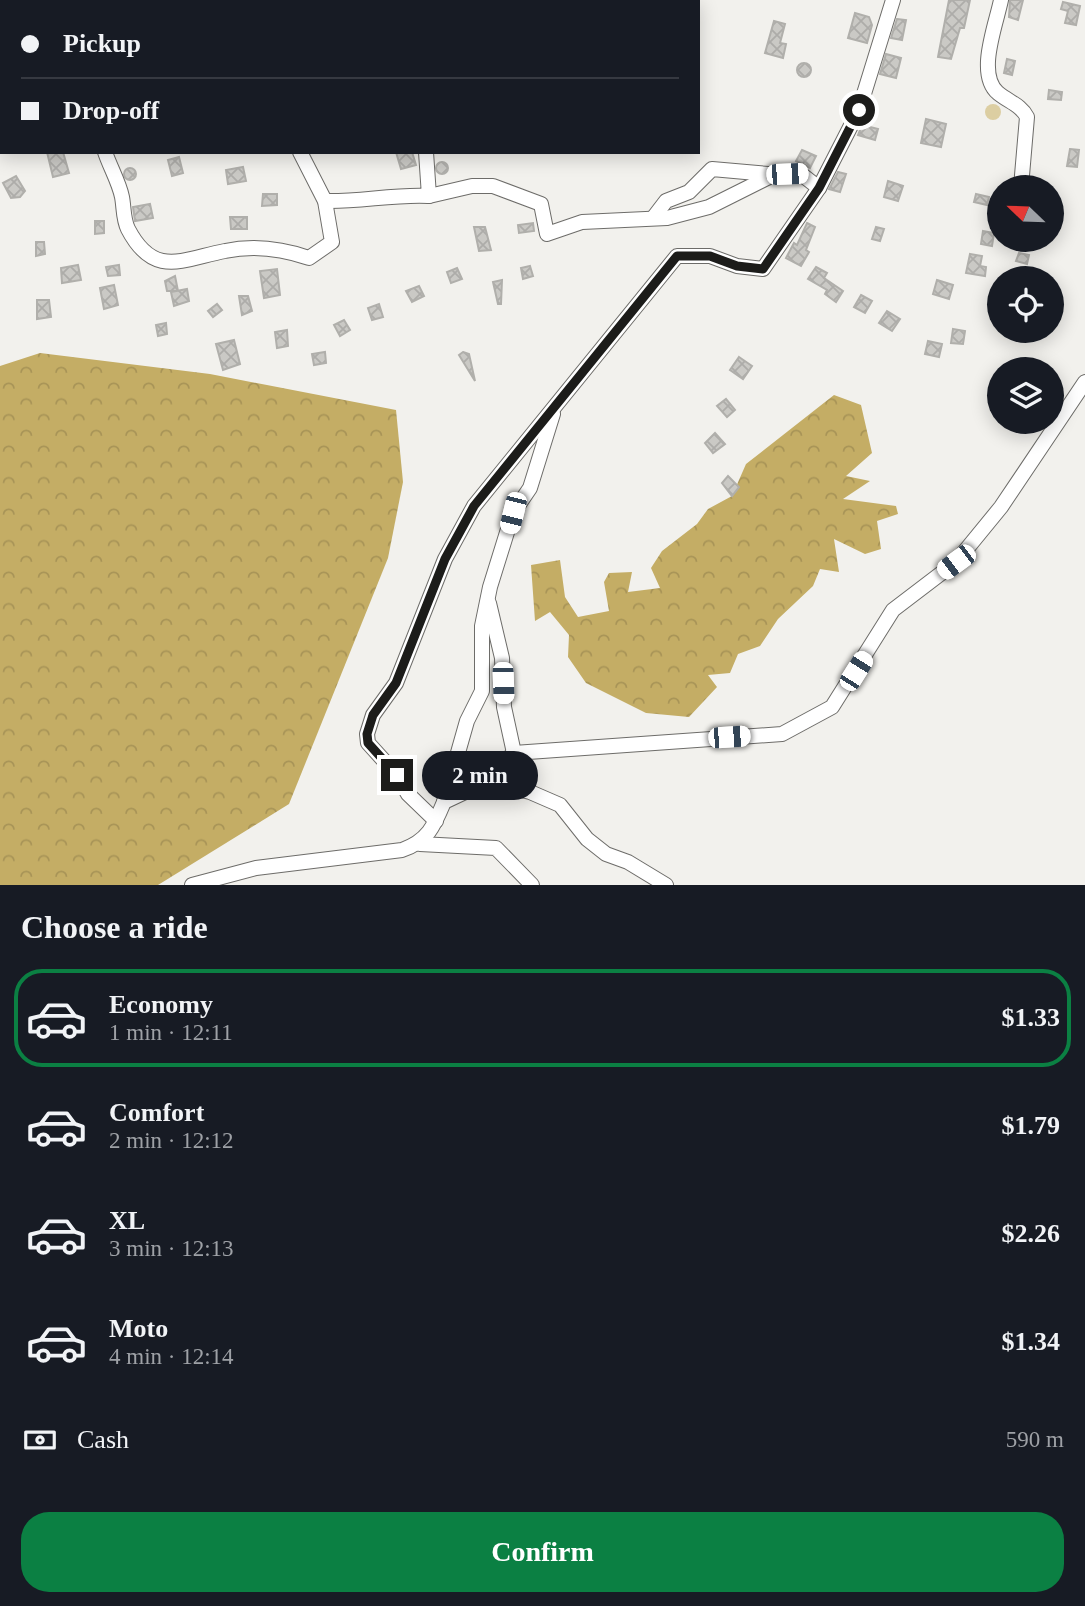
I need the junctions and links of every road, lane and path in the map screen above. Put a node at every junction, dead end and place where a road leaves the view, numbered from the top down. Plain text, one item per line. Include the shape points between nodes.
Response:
1 (893, 0) edge
2 (1001, 0) edge
3 (105, 154) edge
4 (301, 154) edge
5 (426, 154) edge
6 (773, 175) junction
7 (1022, 175) edge
8 (819, 188) junction
9 (429, 196) junction
10 (325, 201) junction
11 (653, 218) junction
12 (1085, 383) edge
13 (556, 404) junction
14 (488, 597) junction
15 (514, 753) junction
16 (478, 786) junction
17 (444, 802) junction
18 (436, 821) junction
19 (420, 844) junction
20 (191, 885) edge
21 (533, 885) edge
22 (666, 885) edge

1 - 8 street via 859,110
2 - 7 street via 988,68 990,83 1027,117
3 - 10 street via 122,196 126,225 148,254 164,261 188,262 226,251 283,249 309,258 332,242
4 - 10 street
5 - 9 street
6 - 8 street via 801,174
6 - 11 street via 709,207
6 - 11 street via 712,169 689,192 666,201
8 - 13 street via 763,269 710,256 677,256
9 - 10 street
9 - 11 street via 493,186 541,204 547,234 582,222
12 - 15 street via 1001,507 956,562 894,610 832,706 782,734
13 - 14 street via 530,488 513,513
13 - 18 street via 474,506 445,559 400,674 369,726 368,743
14 - 15 street via 502,658 504,707
14 - 17 street via 482,626 482,691 467,721
15 - 16 street
16 - 17 street
16 - 22 street via 510,786 561,805 587,839 606,854
17 - 18 street
18 - 19 street
19 - 20 street via 256,868
19 - 21 street via 496,848

